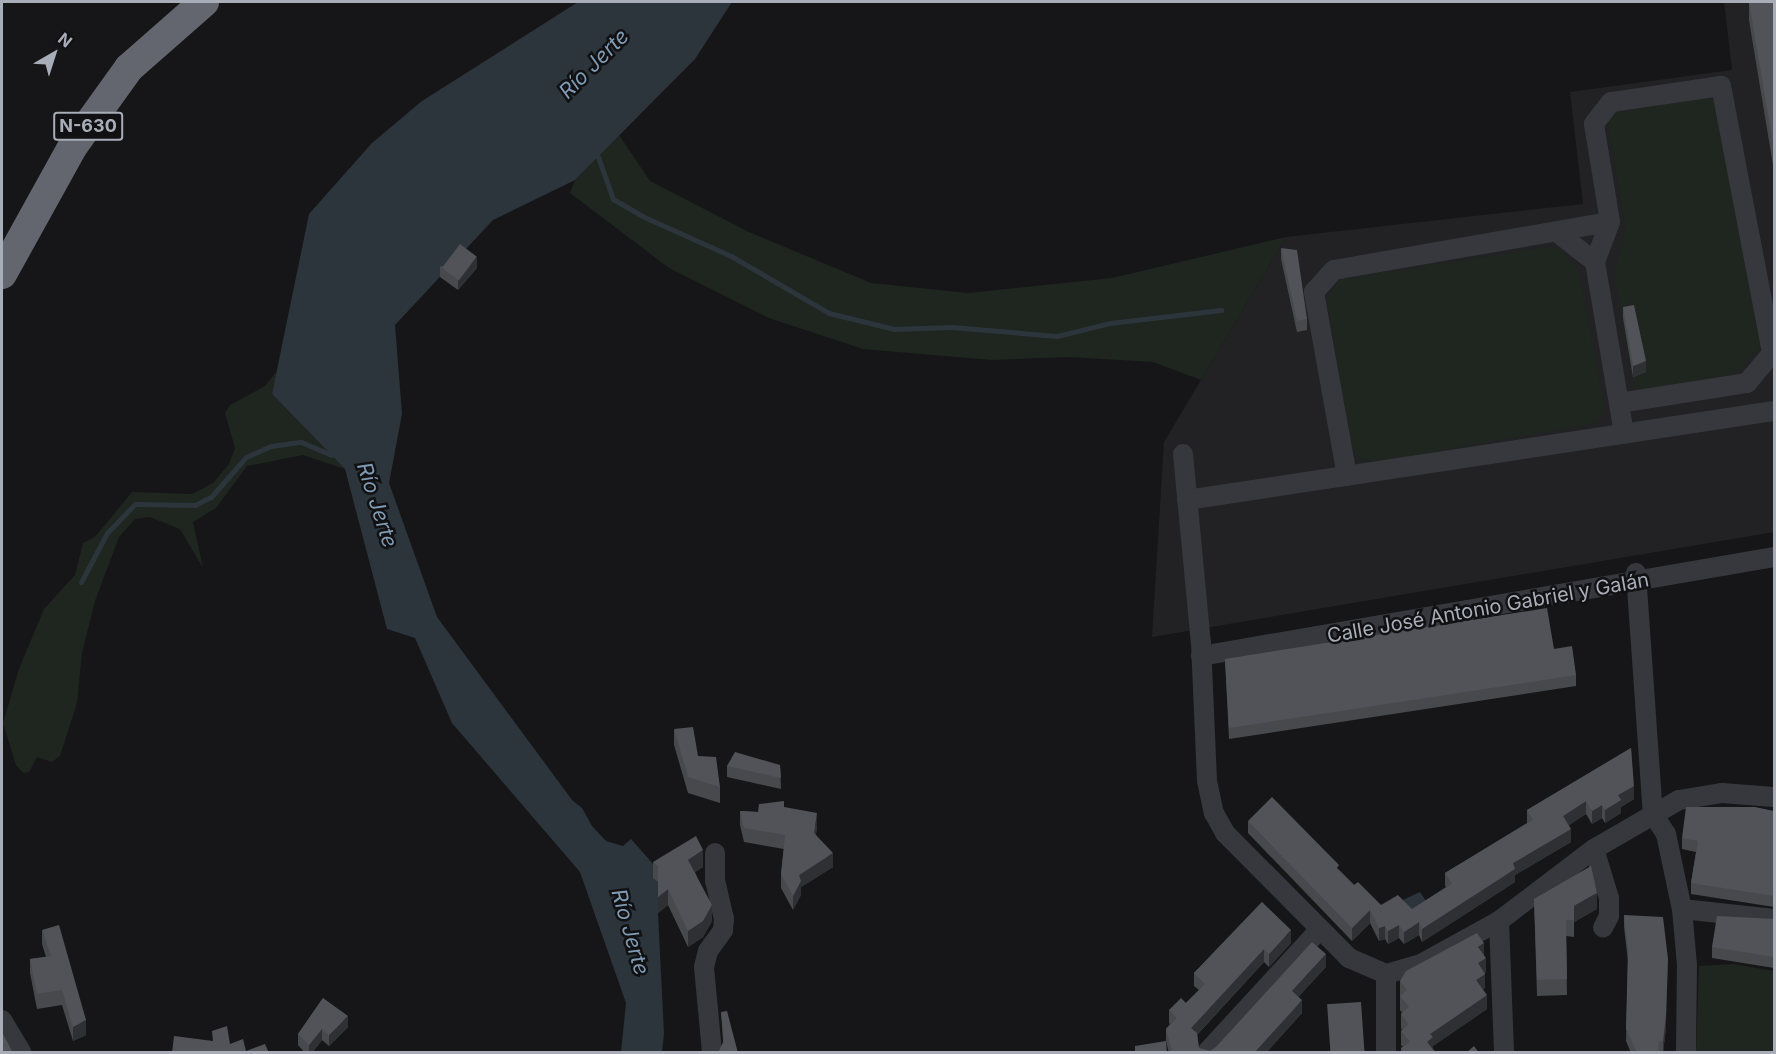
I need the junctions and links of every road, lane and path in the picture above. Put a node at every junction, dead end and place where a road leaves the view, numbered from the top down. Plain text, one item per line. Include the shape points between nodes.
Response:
1 (204, 2) edge
2 (1610, 222) junction
3 (1557, 233) junction
4 (1595, 262) junction
5 (2, 274) edge
6 (1619, 403) junction
7 (1774, 411) edge
8 (1624, 434) junction
9 (1183, 454) dead end
10 (1347, 476) junction
11 (1187, 500) junction
12 (1774, 549) edge
13 (1774, 557) edge
14 (1636, 578) junction
15 (1201, 650) junction
16 (1650, 771) junction
17 (1774, 797) edge
18 (1679, 800) junction
19 (1653, 814) junction
20 (1665, 834) junction
21 (1594, 849) junction
22 (715, 852) dead end
23 (1682, 909) junction
24 (1774, 919) edge
25 (1498, 921) junction
26 (1602, 928) dead end
27 (1319, 930) junction
28 (1386, 974) junction
29 (3, 1024) edge
30 (21, 1053) edge
31 (712, 1053) edge
32 (1207, 1053) edge
33 (1386, 1053) edge
34 (1504, 1053) edge
35 (1686, 1053) edge

1 - 5 highway, N-630 via 129,68 74,146
2 - 3 street
2 - 4 street
2 - 6 street via 1594,124 1599,116 1611,102 1721,86 1772,353 1747,383
3 - 4 street
3 - 10 street via 1334,270 1314,292
4 - 6 street
6 - 8 street
7 - 8 street
8 - 10 street
9 - 11 street
10 - 11 street
11 - 15 street
12 - 14 street, Calle José Antonio Gabriel y Galán
13 - 14 street, Calle José Antonio Gabriel y Galán
14 - 15 street, Calle José Antonio Gabriel y Galán
14 - 16 street
15 - 27 street via 1207,781 1214,813 1225,832
16 - 18 street
16 - 19 street
17 - 18 street via 1722,793
18 - 19 street
18 - 20 street
19 - 20 street
19 - 21 street
20 - 23 street
21 - 25 street
21 - 26 street via 1609,898 1609,916
22 - 31 street via 715,881 724,919 723,930 708,951 704,967
23 - 24 street
23 - 35 street via 1688,965
25 - 28 street via 1421,964
25 - 34 street
27 - 28 street via 1349,958
27 - 32 street
28 - 33 street
29 - 30 street

